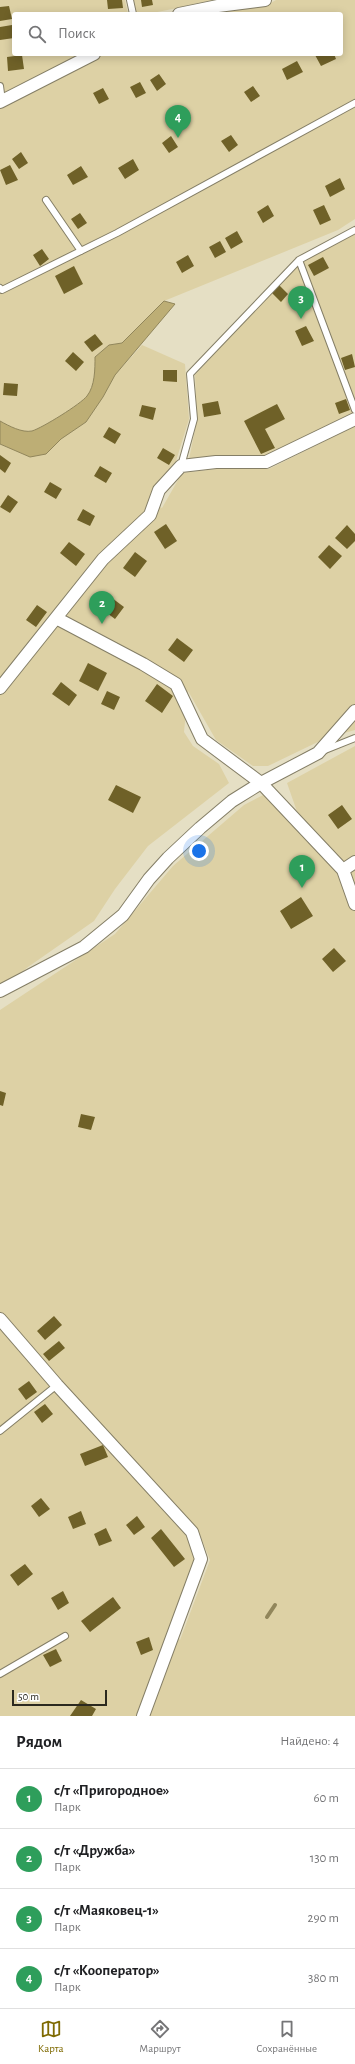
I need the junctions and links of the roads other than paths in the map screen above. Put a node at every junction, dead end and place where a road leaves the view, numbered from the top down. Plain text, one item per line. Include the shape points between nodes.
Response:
1 (130, 0) edge
2 (264, 0) edge
3 (133, 12) edge
4 (189, 12) edge
5 (90, 56) edge
6 (0, 86) edge
7 (1, 101) edge
8 (355, 103) edge
9 (46, 200) dead end
10 (355, 230) edge
11 (82, 251) junction
12 (299, 260) junction
13 (0, 288) edge
14 (355, 410) edge
15 (355, 419) edge
16 (181, 466) junction
17 (56, 618) junction
18 (0, 688) edge
19 (355, 711) edge
20 (355, 738) edge
21 (318, 752) junction
22 (262, 783) junction
23 (355, 862) edge
24 (343, 870) junction
25 (355, 904) edge
26 (0, 991) edge
27 (0, 1320) edge
28 (57, 1385) junction
29 (0, 1430) edge
30 (65, 1636) dead end
31 (0, 1674) edge
32 (143, 1716) edge

1 - 3 lane
2 - 4 street
5 - 7 street
6 - 7 lane
8 - 11 lane
9 - 11 lane
10 - 12 lane
11 - 13 lane via 2,290
12 - 14 lane
12 - 16 lane via 190,374 194,419
15 - 16 street via 266,462 216,462
16 - 17 street via 159,490 150,515 103,559
17 - 18 street
17 - 22 street via 176,684 202,739
19 - 21 street
20 - 21 lane
21 - 22 street
22 - 24 street
22 - 26 street via 232,801 200,828 149,879 123,915 84,947
23 - 24 street
24 - 25 street
27 - 28 street
28 - 29 lane
28 - 32 street via 192,1532 201,1559
30 - 31 lane

